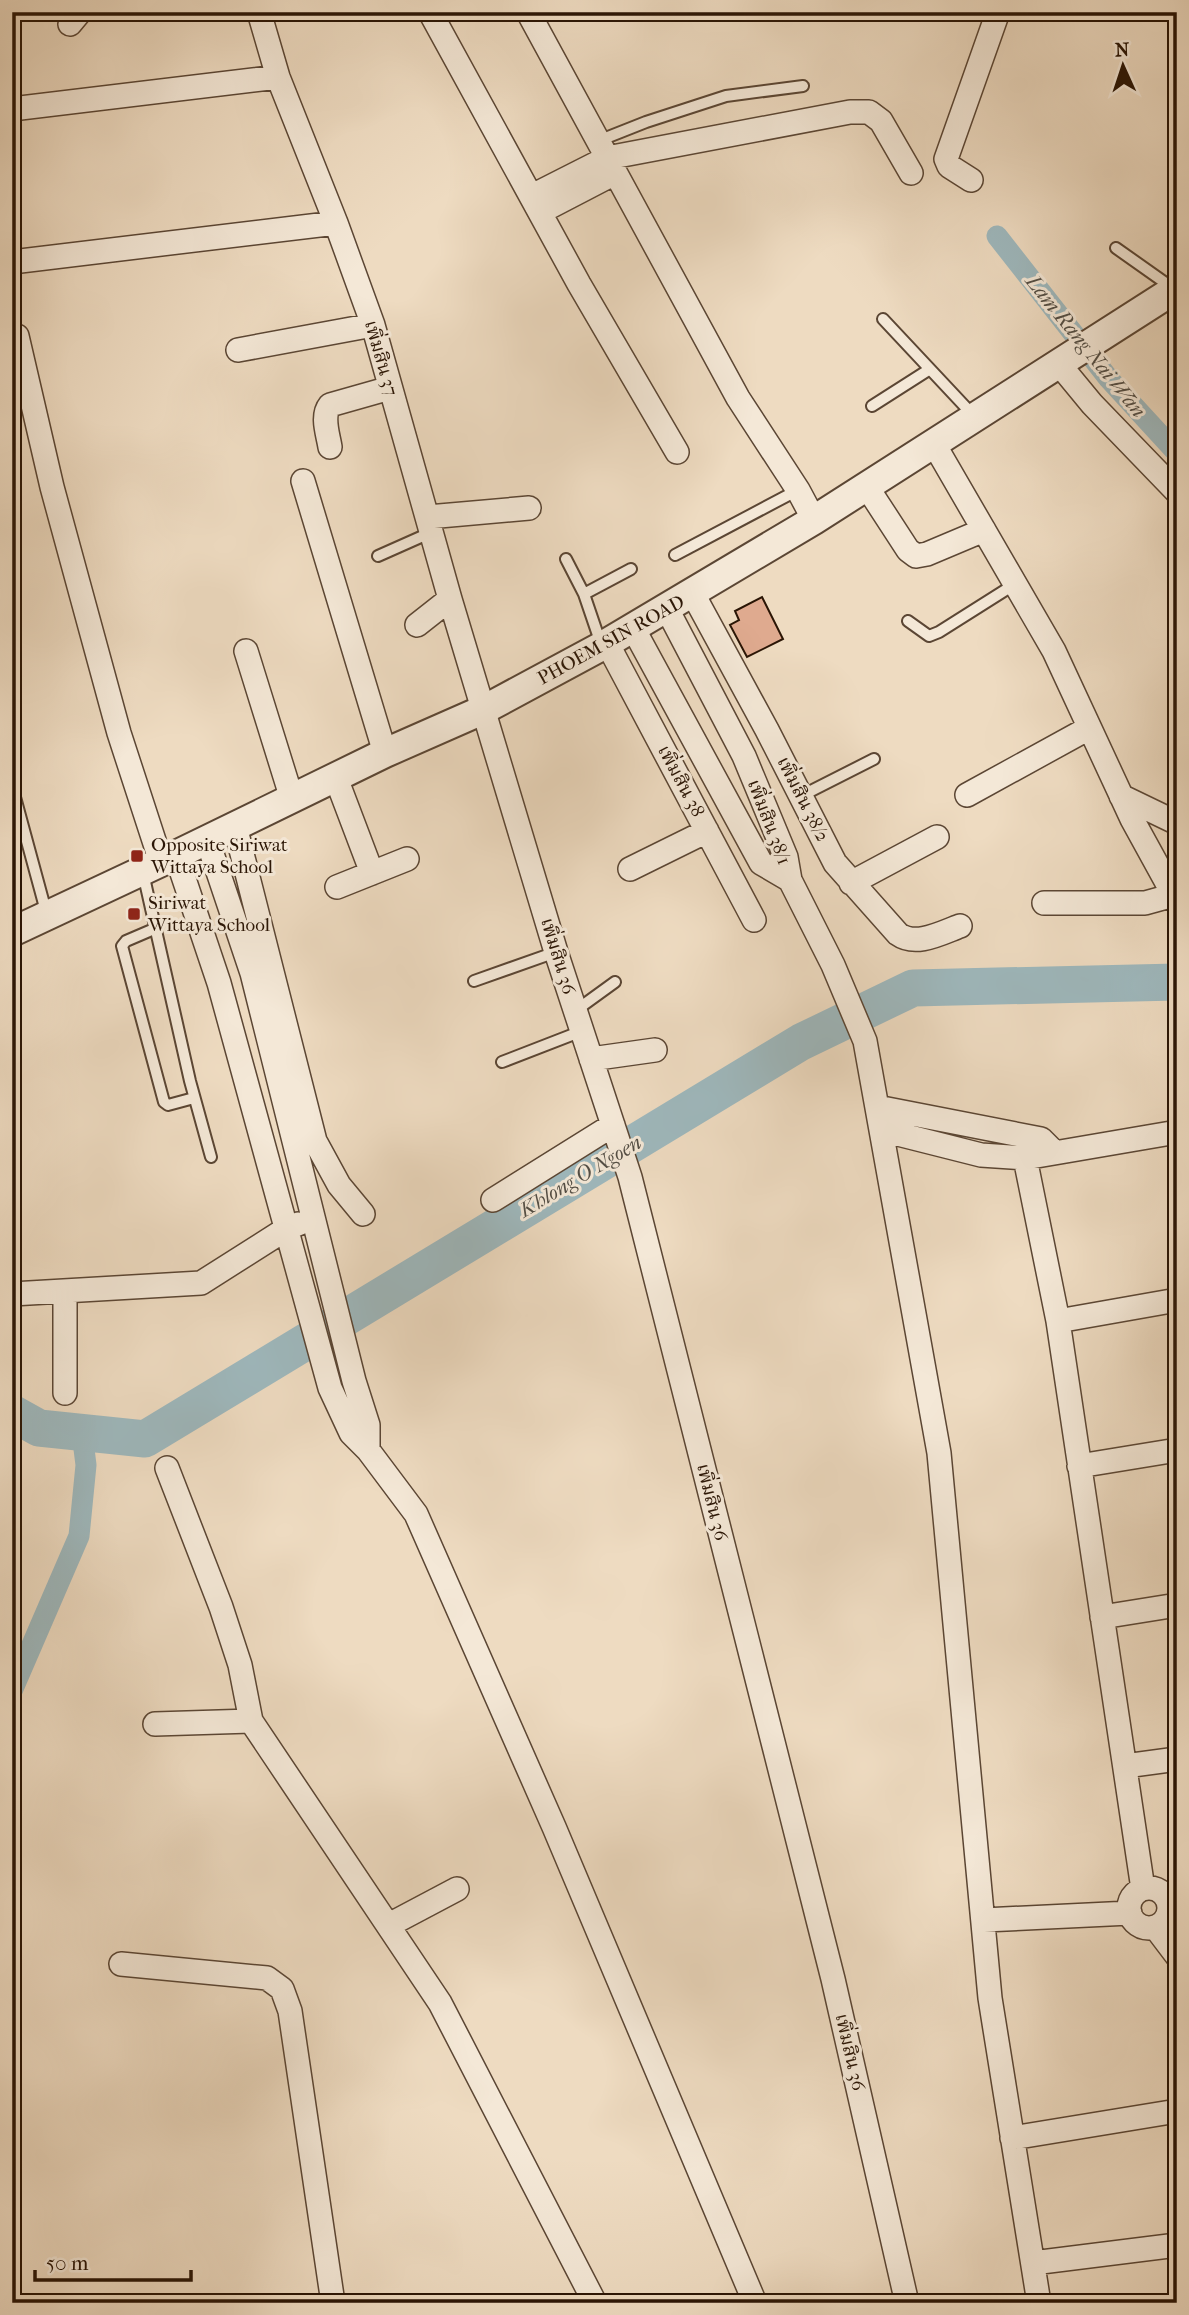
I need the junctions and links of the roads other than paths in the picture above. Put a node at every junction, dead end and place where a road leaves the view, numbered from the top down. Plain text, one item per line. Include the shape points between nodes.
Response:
1 (259, 12) edge
2 (430, 12) edge
3 (562, 12) edge
4 (998, 12) edge
5 (529, 14) edge
6 (278, 77) junction
7 (803, 86) dead end
8 (12, 109) edge
9 (607, 157) junction
10 (911, 173) dead end
11 (971, 180) dead end
12 (536, 204) junction
13 (336, 223) junction
14 (1116, 248) dead end
15 (12, 262) edge
16 (1176, 289) edge
17 (883, 319) dead end
18 (373, 325) junction
19 (18, 336) dead end
20 (238, 350) dead end
21 (1075, 353) junction
22 (930, 369) junction
23 (390, 388) junction
24 (872, 406) dead end
25 (975, 417) junction
26 (934, 444) junction
27 (330, 447) dead end
28 (677, 452) dead end
29 (303, 481) dead end
30 (867, 487) junction
31 (798, 490) junction
32 (1177, 492) edge
33 (529, 508) dead end
34 (814, 520) junction
35 (430, 525) junction
36 (984, 530) junction
37 (675, 555) dead end
38 (378, 556) dead end
39 (566, 559) dead end
40 (631, 569) dead end
41 (1015, 584) junction
42 (584, 594) junction
43 (692, 594) junction
44 (450, 599) junction
45 (667, 609) junction
46 (908, 621) dead end
47 (417, 625) dead end
48 (632, 628) junction
49 (605, 644) junction
50 (246, 651) dead end
51 (485, 709) junction
52 (1089, 728) junction
53 (384, 753) junction
54 (874, 759) dead end
55 (336, 778) junction
56 (12, 786) edge
57 (967, 795) dead end
58 (801, 796) junction
59 (1121, 796) junction
60 (761, 797) junction
61 (292, 799) junction
62 (732, 810) junction
63 (1177, 823) edge
64 (236, 826) junction
65 (707, 831) junction
66 (937, 838) dead end
67 (207, 839) junction
68 (407, 859) dead end
69 (160, 862) junction
70 (630, 869) dead end
71 (372, 873) junction
72 (790, 880) junction
73 (851, 883) junction
74 (337, 887) dead end
75 (1175, 898) edge
76 (1044, 903) dead end
77 (47, 915) junction
78 (754, 920) dead end
79 (960, 926) dead end
80 (155, 929) junction
81 (12, 932) edge
82 (556, 952) junction
83 (474, 981) dead end
84 (615, 982) dead end
85 (578, 1021) junction
86 (655, 1050) dead end
87 (591, 1059) junction
88 (502, 1062) dead end
89 (194, 1098) junction
90 (880, 1119) junction
91 (614, 1128) junction
92 (1177, 1132) edge
93 (1054, 1152) junction
94 (211, 1157) dead end
95 (1024, 1158) junction
96 (493, 1200) dead end
97 (363, 1214) dead end
98 (314, 1217) junction
99 (286, 1229) junction
100 (65, 1292) junction
101 (12, 1294) edge
102 (1177, 1300) edge
103 (1058, 1321) junction
104 (65, 1393) dead end
105 (368, 1450) junction
106 (1177, 1450) edge
107 (1080, 1466) junction
108 (167, 1468) dead end
109 (1177, 1605) edge
110 (1102, 1617) junction
111 (251, 1721) junction
112 (155, 1724) dead end
113 (1177, 1759) edge
114 (1125, 1766) junction
115 (1143, 1888) junction
116 (457, 1889) dead end
117 (1172, 1901) edge
118 (1130, 1913) junction
119 (984, 1920) junction
120 (389, 1925) junction
121 (1155, 1927) junction
122 (1177, 1956) edge
123 (121, 1964) dead end
124 (1177, 2111) edge
125 (1012, 2138) junction
126 (1177, 2245) edge
127 (1033, 2263) junction
128 (333, 2303) edge
129 (594, 2303) edge
130 (755, 2303) edge
131 (907, 2303) edge
132 (1039, 2303) edge

1 - 6 street, เพิ่มสิน 37
2 - 12 street
3 - 5 lane
4 - 11 street via 946,159
5 - 9 street
6 - 8 street
6 - 13 street, เพิ่มสิน 37
7 - 9 lane via 726,96 646,122
9 - 10 street via 869,112 881,121
9 - 12 street
9 - 31 street via 738,398
12 - 28 street
13 - 15 street
13 - 18 street, เพิ่มสิน 37
14 - 16 lane
16 - 21 street, PHOEM SIN ROAD
17 - 22 lane
18 - 20 street
18 - 23 street, เพิ่มสิน 37
19 - 69 street via 52,486 119,733
21 - 25 street, PHOEM SIN ROAD
21 - 32 street via 1092,404
22 - 24 lane
22 - 25 lane
23 - 27 street via 330,405 325,417
23 - 35 street, เพิ่มสิน 37
25 - 26 street, PHOEM SIN ROAD
26 - 30 street, PHOEM SIN ROAD
26 - 36 street
29 - 53 street
30 - 34 street, PHOEM SIN ROAD
30 - 36 street via 916,556
31 - 34 street
31 - 37 lane
33 - 35 street
34 - 43 street, PHOEM SIN ROAD
35 - 38 lane
35 - 44 street, เพิ่มสิน 37
36 - 41 street
39 - 42 lane
40 - 42 lane
41 - 46 lane via 929,636
41 - 52 street via 1054,651
42 - 49 lane
43 - 45 street, PHOEM SIN ROAD
43 - 58 street, เพิ่มสิน 38/2
44 - 47 street
44 - 51 street, เพิ่มสิน 37
45 - 48 street, PHOEM SIN ROAD
45 - 60 street, เพิ่มสิน 38/1
48 - 49 street, PHOEM SIN ROAD
48 - 62 street, เพิ่มสิน 38/1
49 - 51 street, PHOEM SIN ROAD
49 - 65 street, เพิ่มสิน 38
50 - 61 street
51 - 53 street, PHOEM SIN ROAD
51 - 82 street, เพิ่มสิน 36
52 - 57 street
52 - 59 street
53 - 55 street, PHOEM SIN ROAD
54 - 58 lane
55 - 61 street, PHOEM SIN ROAD
55 - 71 street
56 - 77 lane
58 - 73 street, เพิ่มสิน 38/2 via 835,863
59 - 63 street
59 - 75 street
60 - 62 street
60 - 72 street, เพิ่มสิน 38/1
61 - 64 street, PHOEM SIN ROAD
62 - 72 street, เพิ่มสิน 38/1 via 761,863
64 - 67 street, PHOEM SIN ROAD
64 - 97 street via 316,1141 339,1185
65 - 70 street
65 - 78 street, เพิ่มสิน 38
66 - 73 street
67 - 69 street, PHOEM SIN ROAD
67 - 98 street via 252,973
68 - 71 street
69 - 77 street, PHOEM SIN ROAD
69 - 80 lane
69 - 99 street via 219,983
71 - 74 street
72 - 90 street via 865,1041
73 - 79 street, เพิ่มสิน 38/2 via 906,940
75 - 76 street via 1145,903
77 - 81 street, PHOEM SIN ROAD
80 - 89 lane
80 - 89 lane via 122,946 164,1102 168,1105
82 - 83 lane
82 - 85 street, เพิ่มสิน 36
84 - 85 lane
85 - 87 street, เพิ่มสิน 36
85 - 88 lane
86 - 87 street
87 - 91 street, เพิ่มสิน 36
89 - 94 lane
90 - 93 street via 1041,1139
90 - 95 street via 981,1155
90 - 119 street via 939,1453
91 - 96 street
91 - 131 street, เพิ่มสิน 36 via 833,1979
92 - 93 street
93 - 95 street
95 - 103 street
98 - 99 street
98 - 105 street via 368,1425
99 - 100 street via 201,1283
99 - 105 street via 330,1388 351,1433
100 - 101 street
100 - 104 street
102 - 103 street
103 - 107 street
105 - 130 street via 416,1514
106 - 107 street
107 - 110 street
108 - 111 street via 240,1665
109 - 110 street
110 - 114 street
111 - 112 street
111 - 120 street
113 - 114 street
114 - 115 street
115 - 117 street via 1158,1890
115 - 118 street via 1131,1898
116 - 120 street
117 - 121 street via 1167,1917
118 - 119 street
118 - 121 street via 1139,1925
119 - 125 street via 989,1998
120 - 129 street via 440,2003
121 - 122 street
123 - 128 street via 267,1978 282,1989 290,2011
124 - 125 street
125 - 127 street
126 - 127 street
127 - 132 street

